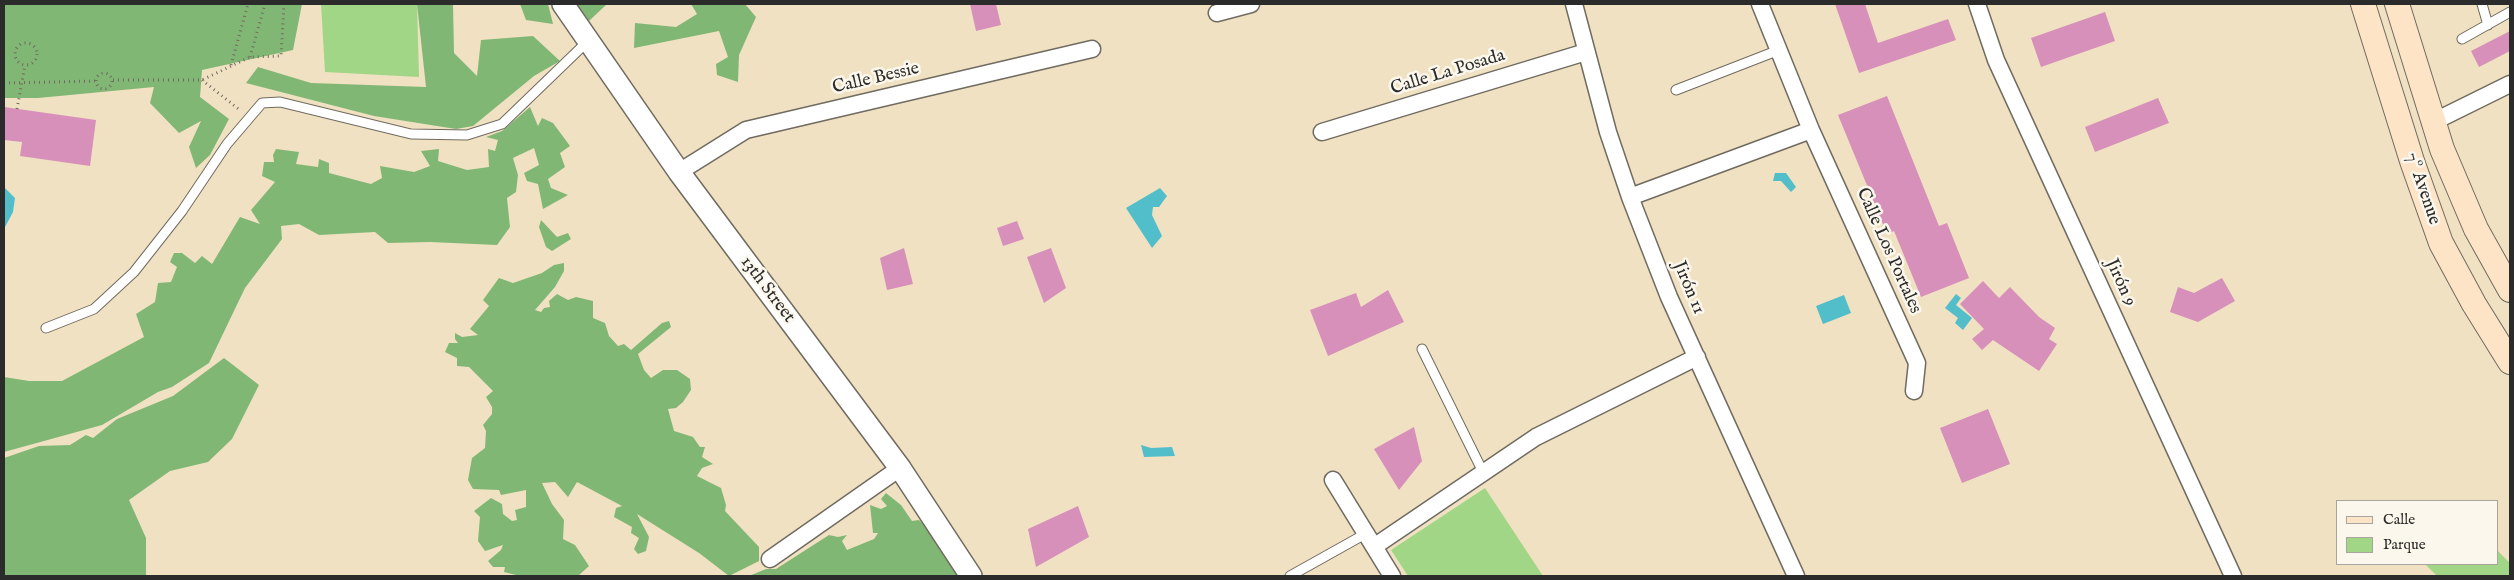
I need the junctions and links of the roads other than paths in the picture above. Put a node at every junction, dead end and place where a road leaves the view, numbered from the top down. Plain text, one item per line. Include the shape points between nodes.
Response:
1 (563, 4) edge
2 (1251, 4) edge
3 (1574, 4) edge
4 (1760, 4) edge
5 (2363, 4) edge
6 (2482, 4) edge
7 (1983, 5) edge
8 (2400, 5) edge
9 (2510, 12) edge
10 (1216, 13) dead end
11 (2488, 25) junction
12 (2462, 39) dead end
13 (588, 41) junction
14 (1092, 49) dead end
15 (1779, 50) junction
16 (1586, 52) junction
17 (2416, 69) junction
18 (2386, 79) junction
19 (2510, 84) edge
20 (1676, 90) dead end
21 (2434, 122) junction
22 (1812, 130) junction
23 (1322, 132) dead end
24 (679, 172) junction
25 (1630, 197) junction
26 (2510, 290) edge
27 (46, 328) dead end
28 (1422, 349) dead end
29 (1697, 357) junction
30 (2510, 362) edge
31 (1914, 391) dead end
32 (900, 468) junction
33 (1483, 472) junction
34 (1333, 480) dead end
35 (1371, 539) junction
36 (770, 558) dead end
37 (971, 576) edge
38 (1290, 576) edge
39 (1392, 576) edge
40 (1796, 576) edge
41 (2233, 576) edge

1 - 13 street, 13th Street
2 - 10 street
3 - 16 street, Jirón 11
4 - 15 street, Calle Los Portales
5 - 18 main road, 7º Avenue
6 - 11 lane
7 - 41 street, Jirón 9 via 1996,60
8 - 17 main road, 7º Avenue
9 - 11 lane
11 - 12 lane
13 - 24 street, 13th Street
13 - 27 lane via 502,124 467,135 411,134 280,102 262,103 134,272 94,309
14 - 24 street, Calle Bessie via 746,130
15 - 20 lane
15 - 22 street, Calle Los Portales
16 - 23 street, Calle La Posada
16 - 25 street, Jirón 11
17 - 18 main road
17 - 21 main road, 7º Avenue
18 - 30 main road, 7º Avenue via 2441,243
19 - 21 street
21 - 26 main road, 7º Avenue via 2476,229
22 - 25 street
22 - 31 street, Calle Los Portales via 1917,363
24 - 32 street, 13th Street
25 - 29 street, Jirón 11 via 1669,297
28 - 33 lane
29 - 33 street via 1536,437
29 - 40 street, Jirón 11
32 - 36 street
32 - 37 street, 13th Street
33 - 35 street
34 - 35 street
35 - 38 lane
35 - 39 street

